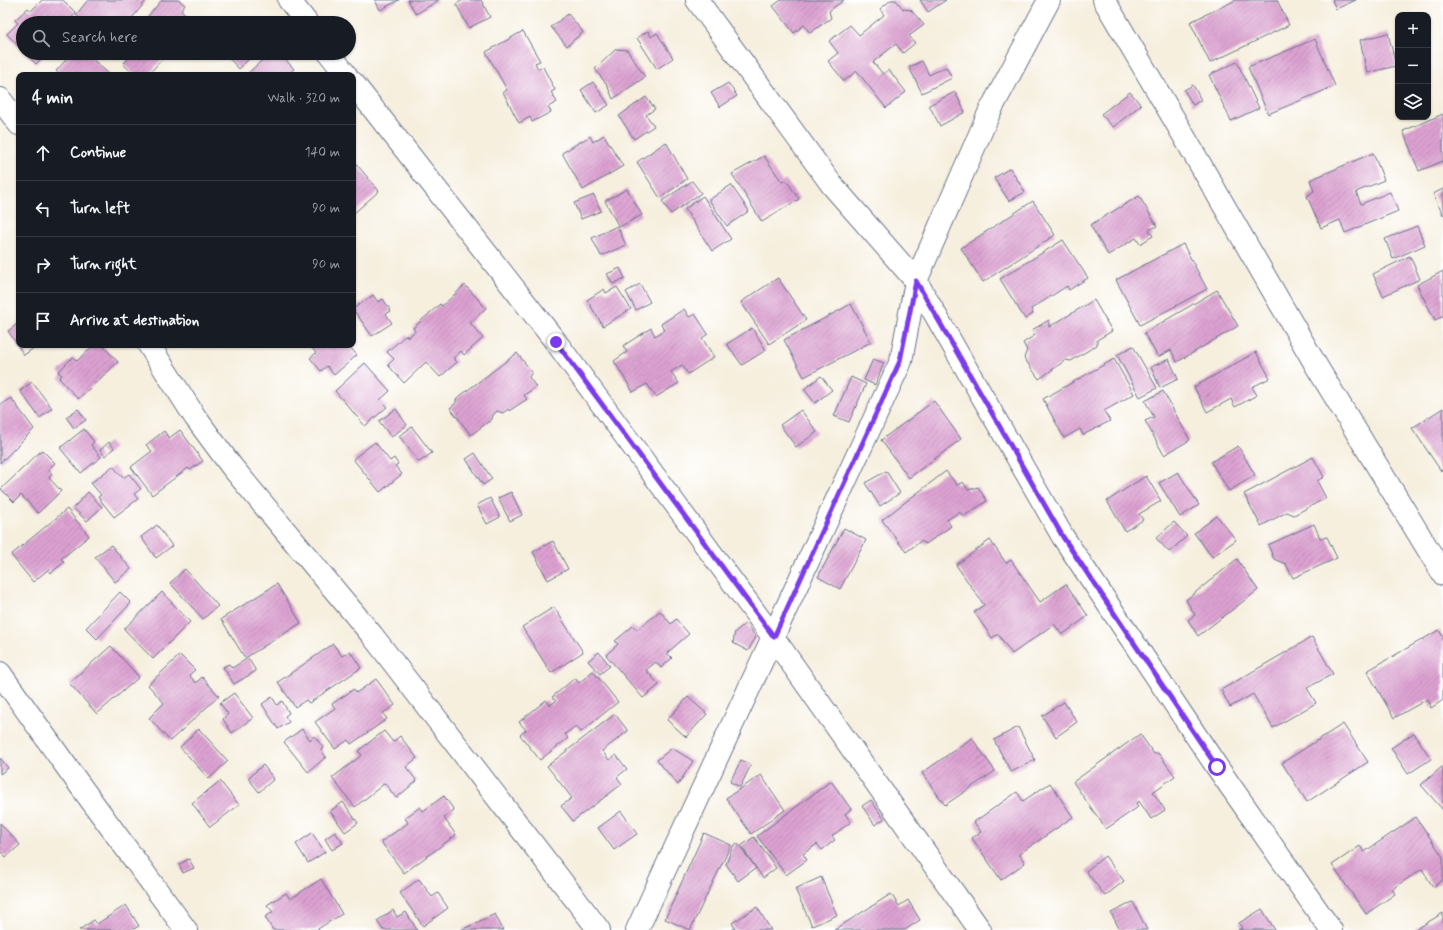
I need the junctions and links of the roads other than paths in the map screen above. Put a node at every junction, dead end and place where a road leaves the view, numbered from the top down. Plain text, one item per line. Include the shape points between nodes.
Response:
1 (289, 0) edge
2 (697, 0) edge
3 (1049, 0) edge
4 (1104, 0) edge
5 (302, 16) edge
6 (334, 60) edge
7 (344, 72) edge
8 (356, 87) edge
9 (0, 99) edge
10 (16, 120) edge
11 (916, 281) junction
12 (151, 348) edge
13 (1443, 574) edge
14 (774, 637) junction
15 (0, 673) edge
16 (186, 930) edge
17 (599, 930) edge
18 (637, 930) edge
19 (980, 930) edge
20 (1330, 930) edge

1 - 5 street
2 - 11 street via 832,185
3 - 11 street via 989,113
4 - 13 street via 1317,367
6 - 7 street
8 - 14 street via 556,342
9 - 10 street
11 - 14 street via 900,361
11 - 20 street via 1063,537
12 - 17 street via 195,417 232,467 372,635
14 - 18 street
14 - 19 street
15 - 16 street

